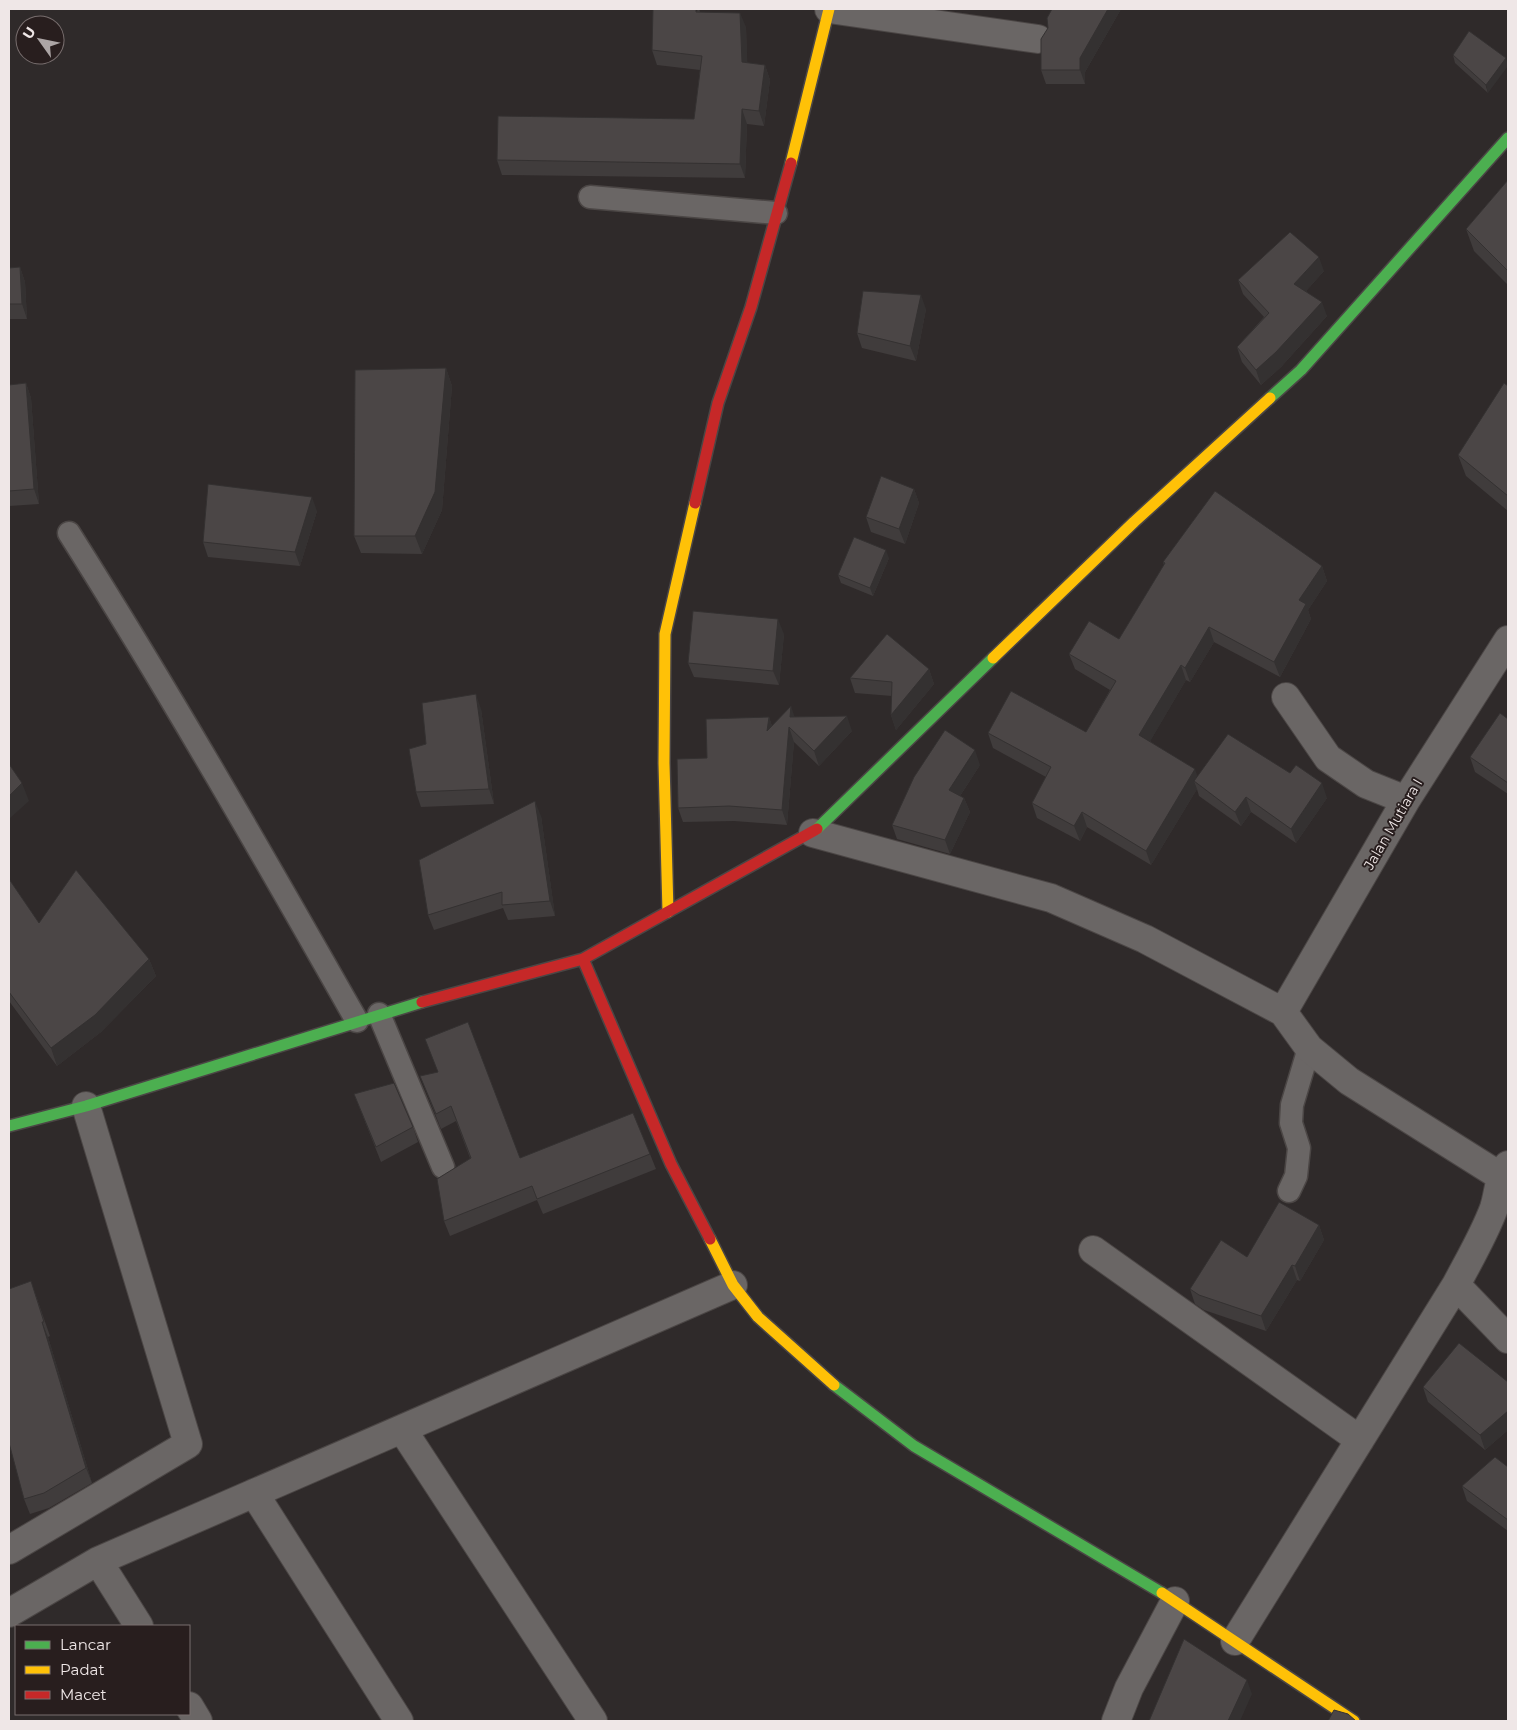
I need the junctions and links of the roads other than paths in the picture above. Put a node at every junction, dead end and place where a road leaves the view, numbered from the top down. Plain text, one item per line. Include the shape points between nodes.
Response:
1 (829, 9) edge
2 (1038, 40) dead end
3 (1508, 138) edge
4 (590, 197) dead end
5 (776, 213) junction
6 (68, 533) dead end
7 (1506, 650) edge
8 (1286, 697) dead end
9 (1406, 800) junction
10 (813, 833) junction
11 (668, 912) junction
12 (583, 959) junction
13 (1283, 1012) junction
14 (379, 1014) junction
15 (358, 1021) junction
16 (1309, 1048) junction
17 (86, 1106) junction
18 (9, 1126) edge
19 (443, 1167) dead end
20 (1504, 1170) edge
21 (1288, 1191) dead end
22 (1093, 1250) dead end
23 (733, 1285) junction
24 (1456, 1285) junction
25 (1508, 1339) edge
26 (402, 1429) junction
27 (1360, 1440) junction
28 (254, 1493) junction
29 (9, 1550) edge
30 (98, 1561) junction
31 (1175, 1601) junction
32 (9, 1613) edge
33 (138, 1625) edge
34 (1235, 1641) junction
35 (190, 1708) edge
36 (198, 1721) edge
37 (399, 1721) edge
38 (593, 1721) edge
39 (1116, 1721) edge
40 (1354, 1721) edge

1 - 2 street
1 - 5 street via 801,127
3 - 10 street via 1301,370 1127,529
4 - 5 lane
5 - 11 street via 751,307 718,403 665,634
6 - 15 lane via 229,796
7 - 9 street, Jalan Mutiara I
8 - 9 street via 1328,758 1366,784
9 - 13 street, Jalan Mutiara I
10 - 11 street
10 - 13 street via 1051,898 1145,939
11 - 12 street
12 - 14 street
12 - 23 street via 671,1164
13 - 16 street
14 - 15 street
14 - 19 lane
15 - 17 street
16 - 20 street via 1349,1081
16 - 21 lane via 1292,1105 1290,1123 1299,1148 1296,1176
17 - 18 street
17 - 29 street via 188,1444
20 - 24 street via 1492,1213
22 - 27 street
23 - 26 street
23 - 31 street via 758,1317 826,1379 914,1446
24 - 25 street
24 - 27 street
26 - 28 street
26 - 38 street
27 - 34 street
28 - 30 street
28 - 37 street
30 - 32 street
30 - 33 street
31 - 34 street
31 - 39 street via 1129,1688
34 - 40 street
35 - 36 street

